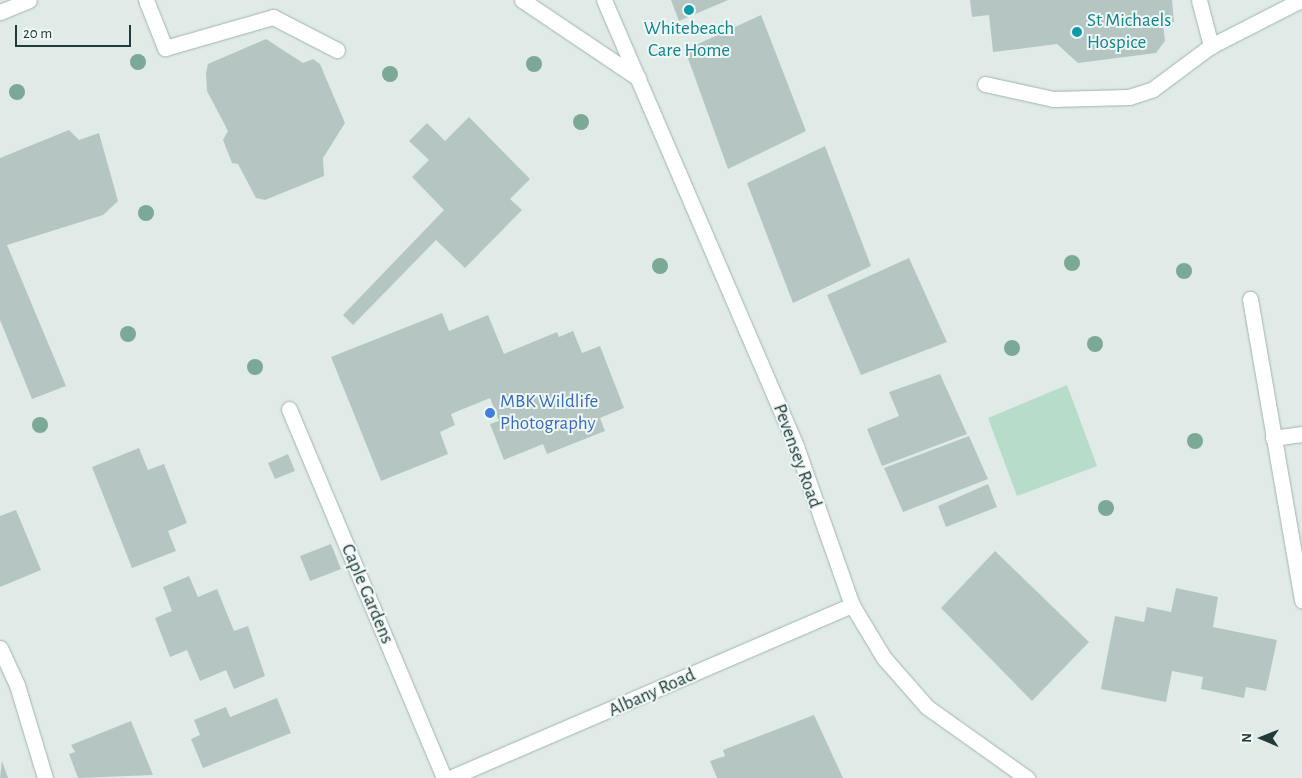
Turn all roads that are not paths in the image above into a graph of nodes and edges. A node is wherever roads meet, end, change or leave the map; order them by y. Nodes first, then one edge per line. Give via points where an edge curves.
1 (29, 0) edge
2 (146, 0) edge
3 (522, 0) edge
4 (604, 0) edge
5 (1199, 0) edge
6 (1302, 0) edge
7 (0, 12) edge
8 (1211, 46) junction
9 (338, 50) dead end
10 (638, 78) junction
11 (985, 84) dead end
12 (1250, 299) dead end
13 (289, 409) dead end
14 (1302, 434) edge
15 (1273, 438) junction
16 (1302, 601) edge
17 (852, 605) junction
18 (0, 648) edge
19 (45, 778) edge
20 (444, 778) edge
21 (450, 778) edge
22 (1028, 778) edge

1 - 7 street
2 - 9 street via 165,48 273,17
3 - 10 street
4 - 10 street, Pevensey Road
5 - 8 street
6 - 8 street
8 - 11 street via 1153,88 1129,98 1053,99
10 - 17 street, Pevensey Road via 796,446
12 - 15 street
13 - 20 street, Caple Gardens
14 - 15 street
15 - 16 street
17 - 21 street, Albany Road
17 - 22 street, Pevensey Road via 884,658 927,707
18 - 19 street via 17,684

